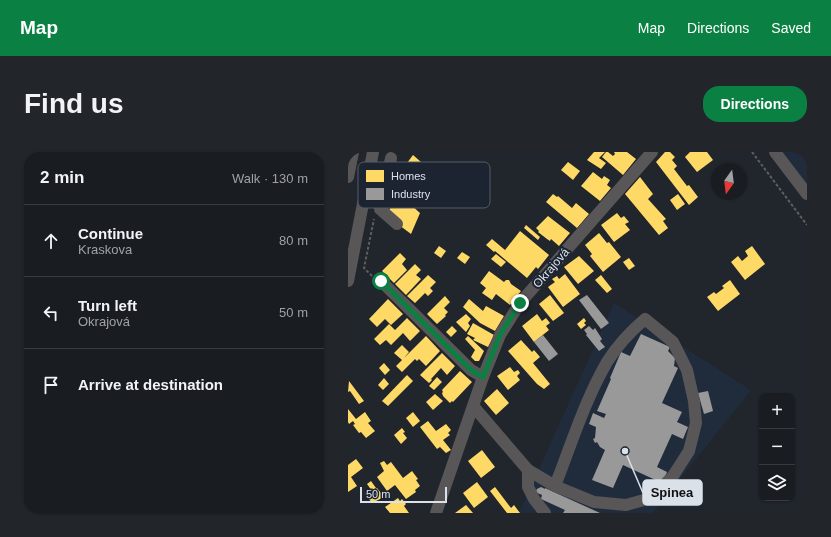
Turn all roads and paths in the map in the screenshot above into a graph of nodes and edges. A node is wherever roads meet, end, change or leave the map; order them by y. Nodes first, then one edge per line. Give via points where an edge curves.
1 (353, 152) edge
2 (373, 152) edge
3 (652, 152) edge
4 (752, 152) edge
5 (775, 152) edge
6 (371, 162) edge
7 (348, 177) edge
8 (807, 194) edge
9 (361, 208) edge
10 (380, 208) edge
11 (397, 224) dead end
12 (807, 225) edge
13 (348, 281) edge
14 (381, 281) dead end
15 (483, 377) junction
16 (474, 407) junction
17 (528, 470) junction
18 (555, 486) junction
19 (436, 513) edge
20 (545, 513) edge

1 - 7 street
2 - 6 street
3 - 15 street, Okrajová via 520,303 500,335
4 - 12 path
5 - 8 street
9 - 13 street
10 - 11 street
14 - 15 street via 471,370
15 - 16 street, Okrajová
16 - 17 street
16 - 19 street, Okrajová
17 - 18 street
17 - 20 street via 528,487
18 - 18 street via 594,502 632,504 652,498 673,476 689,451 696,423 687,370 673,342 645,318 629,333 608,361 592,390

